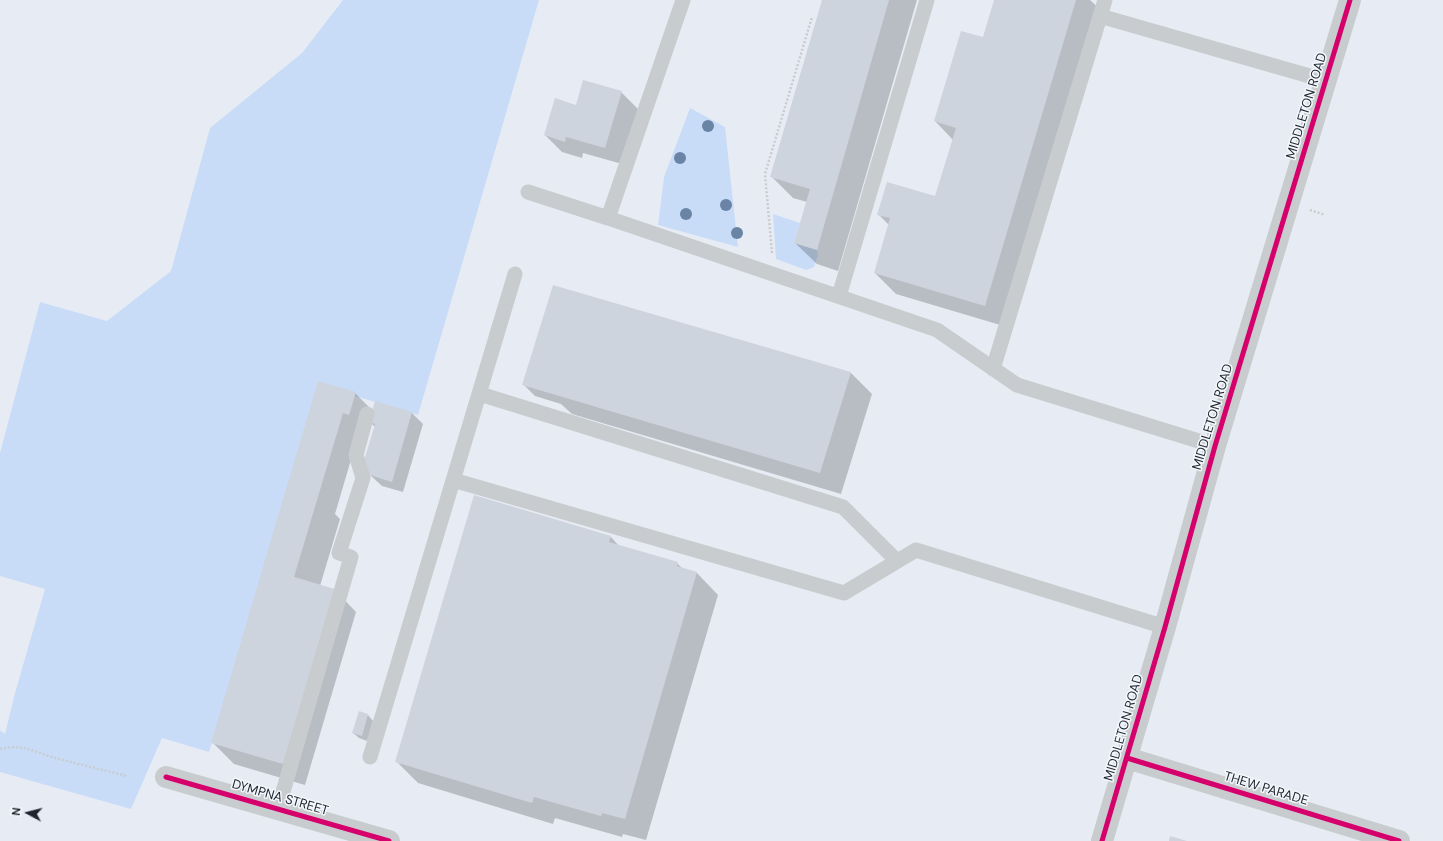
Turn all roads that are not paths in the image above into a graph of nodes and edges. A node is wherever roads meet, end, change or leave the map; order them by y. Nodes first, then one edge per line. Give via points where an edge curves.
1 (683, 0) edge
2 (927, 0) edge
3 (1105, 0) edge
4 (1350, 0) edge
5 (1100, 16) junction
6 (1327, 81) junction
7 (528, 192) dead end
8 (608, 218) junction
9 (515, 274) dead end
10 (839, 296) junction
11 (993, 369) junction
12 (480, 394) junction
13 (367, 414) dead end
14 (1215, 446) junction
15 (453, 480) junction
16 (898, 561) junction
17 (1165, 627) junction
18 (370, 757) dead end
19 (1127, 758) junction
20 (166, 777) dead end
21 (278, 809) junction
22 (389, 841) edge
23 (1102, 841) edge
24 (1399, 841) edge

1 - 8 lane
2 - 10 lane
3 - 5 lane
4 - 6 street, MIDDLETON ROAD
5 - 6 lane
5 - 11 lane
6 - 14 street, MIDDLETON ROAD
7 - 8 lane
8 - 10 lane
9 - 12 lane
10 - 11 lane via 937,330
11 - 14 lane via 1017,385
12 - 15 lane
12 - 16 lane via 843,507
13 - 21 lane via 356,455 363,478 339,553 351,557
14 - 17 street, MIDDLETON ROAD
15 - 16 lane via 844,593
15 - 18 lane
16 - 17 lane via 916,550
17 - 19 street, MIDDLETON ROAD
19 - 23 street, MIDDLETON ROAD
19 - 24 street, THEW PARADE
20 - 21 street, DYMPNA STREET
21 - 22 street, DYMPNA STREET

